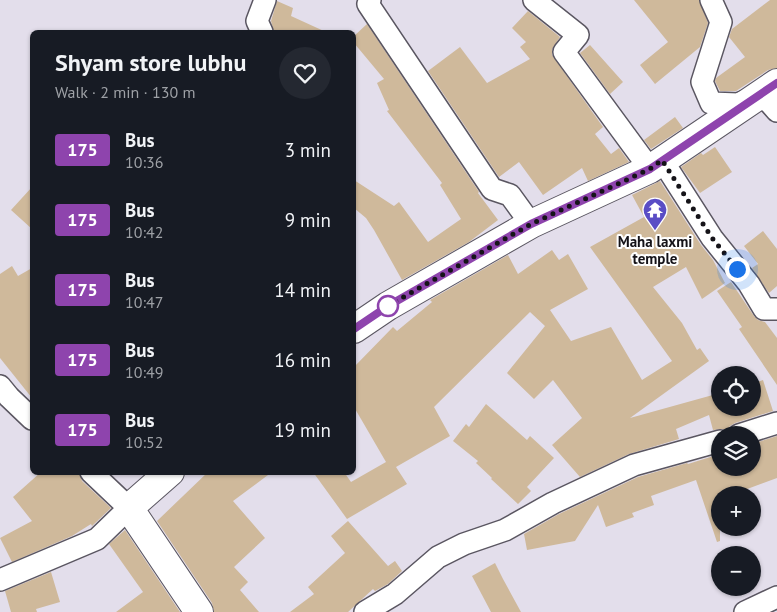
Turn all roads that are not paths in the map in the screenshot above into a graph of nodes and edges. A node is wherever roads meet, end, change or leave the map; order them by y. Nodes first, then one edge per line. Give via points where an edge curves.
1 (265, 0) edge
2 (370, 0) edge
3 (534, 0) edge
4 (711, 0) edge
5 (261, 30) edge
6 (772, 96) edge
7 (656, 164) junction
8 (531, 224) junction
9 (777, 309) edge
10 (356, 328) edge
11 (0, 386) edge
12 (30, 417) edge
13 (777, 423) edge
14 (761, 428) edge
15 (711, 444) edge
16 (94, 475) edge
17 (167, 475) edge
18 (130, 508) junction
19 (0, 580) edge
20 (777, 597) edge
21 (199, 612) edge
22 (364, 612) edge
23 (745, 612) edge

1 - 5 street via 257,21
2 - 8 street via 368,4 492,189 510,195
3 - 7 street via 578,35 564,52
4 - 6 street via 721,22 702,82 711,103 738,104
6 - 7 main road
7 - 8 main road
7 - 9 street via 749,284 764,309
8 - 10 main road
11 - 12 street
13 - 14 street
15 - 22 street via 634,465 552,503 505,530 464,544 438,557 395,594
16 - 18 street
17 - 18 main road
18 - 19 street via 97,538
18 - 21 main road
20 - 23 street

